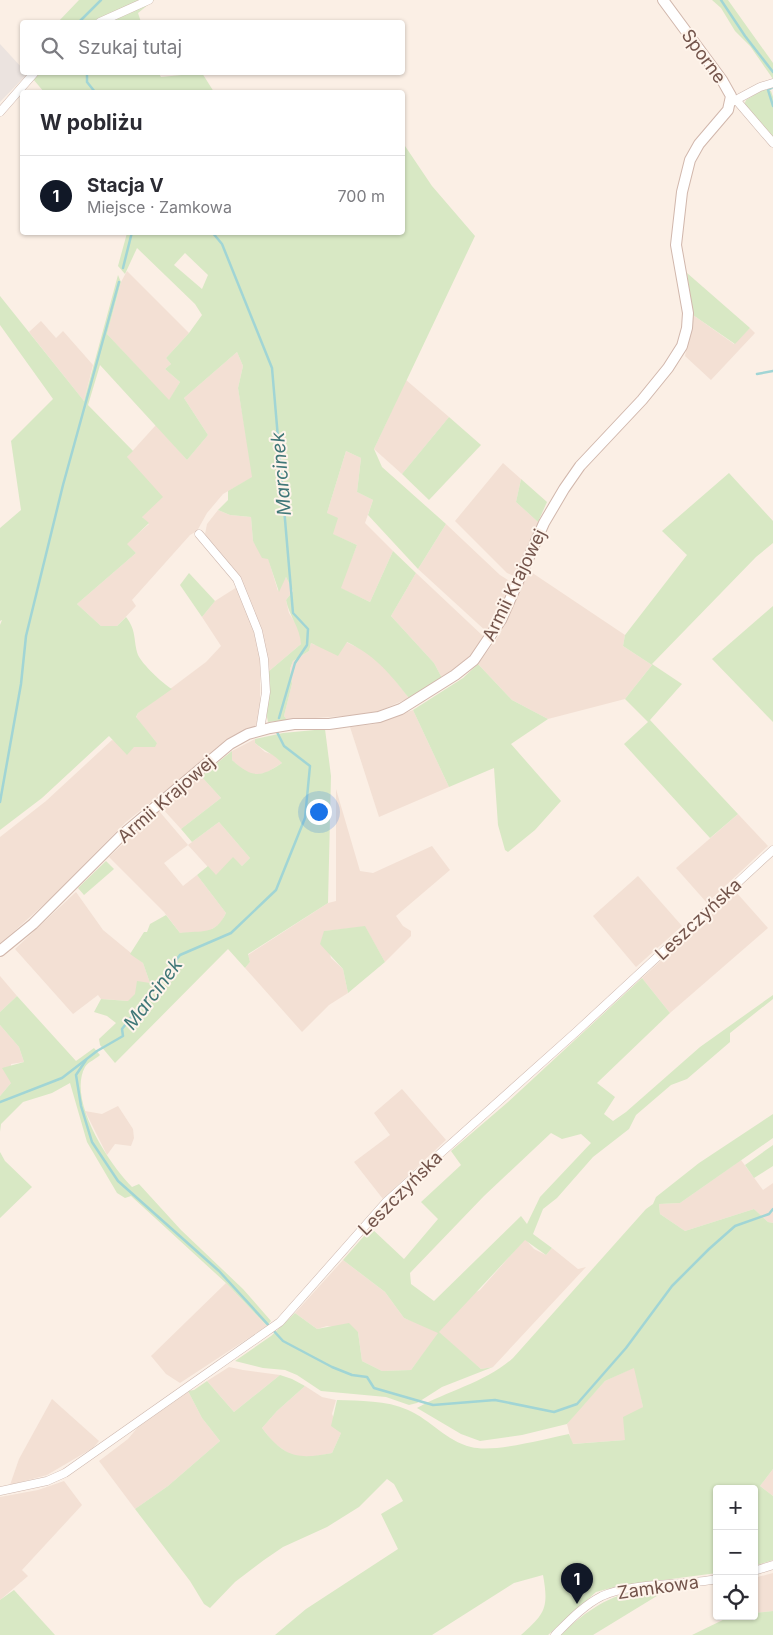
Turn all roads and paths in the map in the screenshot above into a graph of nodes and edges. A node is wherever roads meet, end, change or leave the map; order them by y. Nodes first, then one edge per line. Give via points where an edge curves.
1 (149, 0) edge
2 (663, 0) edge
3 (104, 20) edge
4 (33, 75) edge
5 (773, 83) edge
6 (734, 102) junction
7 (0, 112) edge
8 (773, 143) edge
9 (682, 192) joint
10 (200, 534) dead end
11 (260, 730) junction
12 (773, 850) edge
13 (0, 951) edge
14 (0, 1491) edge
15 (773, 1565) edge
16 (758, 1570) edge
17 (713, 1579) edge
18 (555, 1635) edge

1 - 3 street
2 - 6 street, Sporne via 722,80
4 - 7 street
5 - 6 street
6 - 8 street
6 - 9 street, Sporne via 699,144 690,160
9 - 11 street, Armii Krajowej via 676,245 688,313 682,346 642,400 580,466 564,489 544,522 501,620 474,660 456,675 400,709 362,720 294,724
10 - 11 street via 237,579 258,631 266,692
11 - 13 street, Armii Krajowej via 222,750 155,806 34,924
12 - 14 street, Leszczyńska via 387,1201 276,1325 65,1473
15 - 16 street
17 - 18 street, Zamkowa via 603,1595

